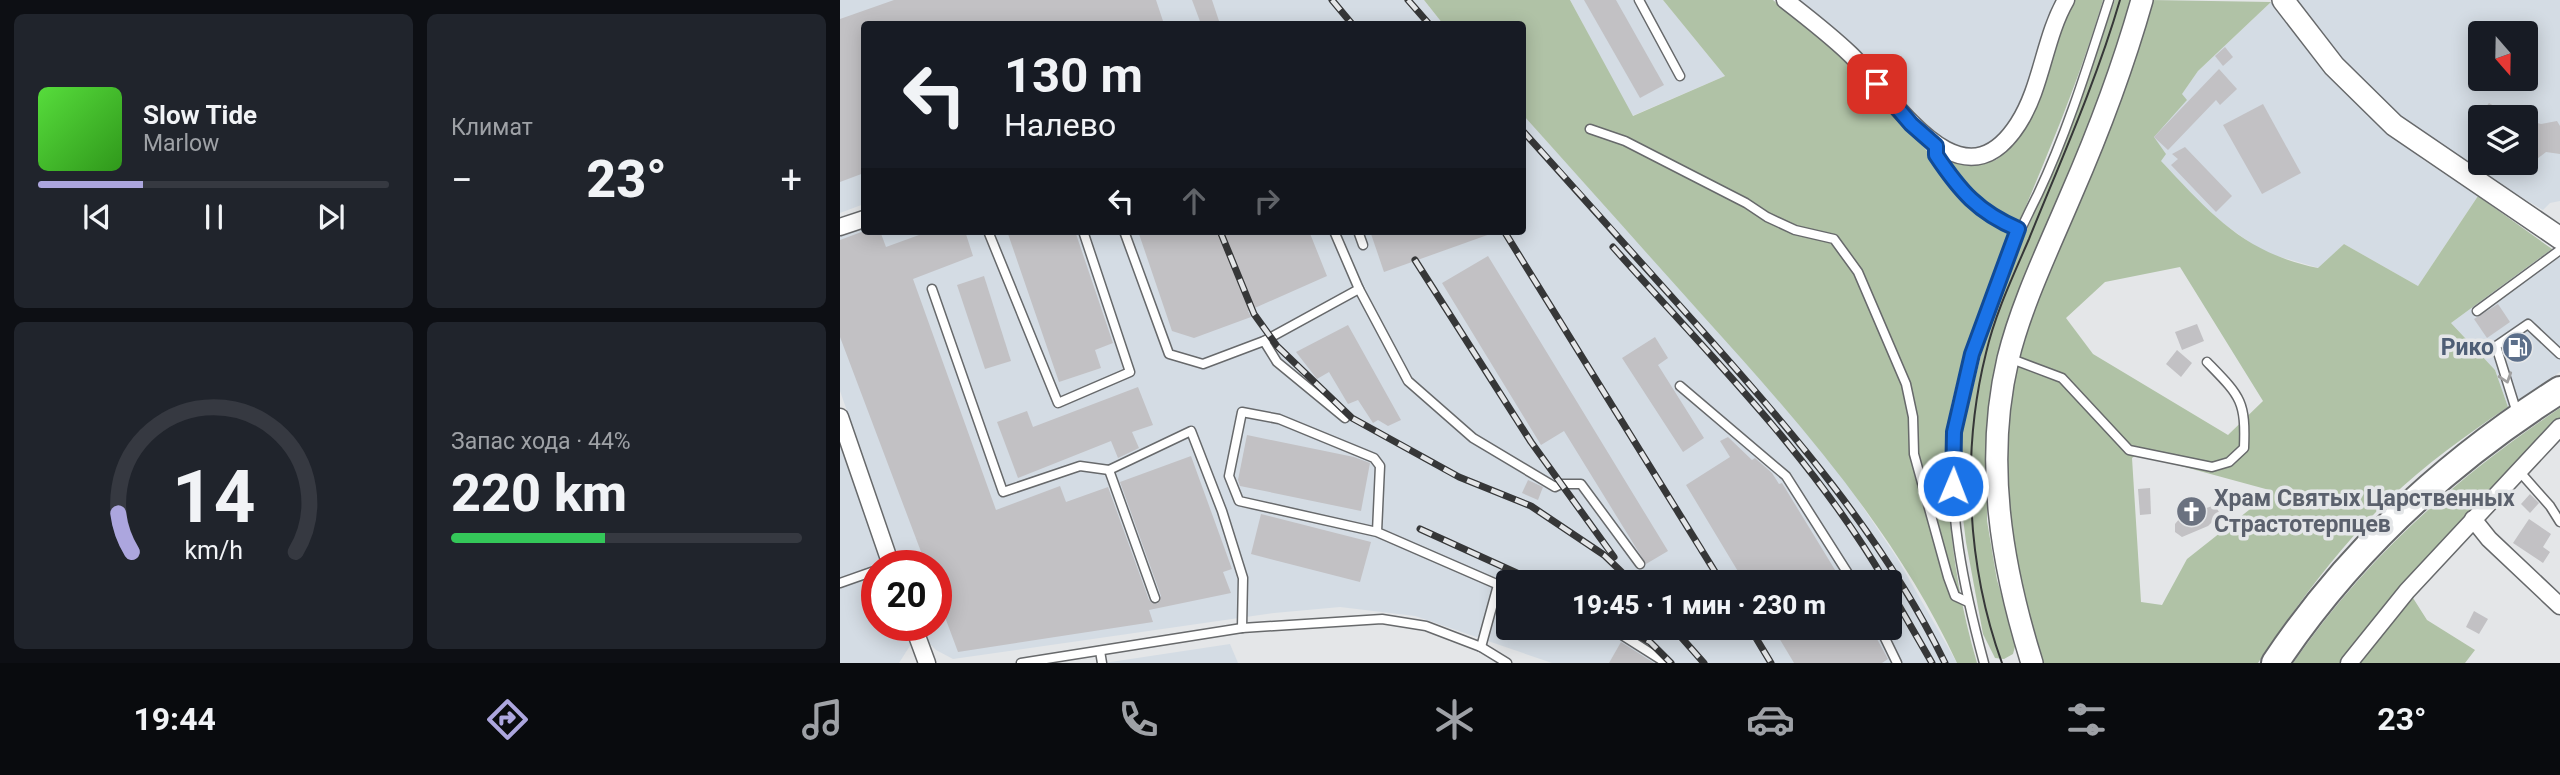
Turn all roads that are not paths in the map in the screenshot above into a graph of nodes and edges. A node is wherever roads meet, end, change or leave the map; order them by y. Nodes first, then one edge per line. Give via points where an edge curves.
1 (1639, 0) edge
2 (1785, 0) edge
3 (2066, 0) edge
4 (2109, 0) edge
5 (2142, 0) edge
6 (2283, 0) edge
7 (1680, 76) dead end
8 (1590, 129) dead end
9 (1936, 146) junction
10 (861, 220) edge
11 (840, 227) edge
12 (2018, 229) junction
13 (990, 235) edge
14 (1084, 235) edge
15 (1125, 235) edge
16 (1336, 235) edge
17 (1359, 235) edge
18 (2560, 237) edge
19 (1363, 245) dead end
20 (2560, 250) edge
21 (932, 289) dead end
22 (1359, 289) junction
23 (2477, 311) dead end
24 (1264, 341) junction
25 (2560, 354) edge
26 (2008, 357) junction
27 (2207, 362) dead end
28 (1680, 386) dead end
29 (2560, 390) edge
30 (840, 417) edge
31 (2519, 417) junction
32 (1345, 418) dead end
33 (2560, 427) edge
34 (1109, 470) junction
35 (2518, 471) junction
36 (2473, 519) junction
37 (2560, 522) edge
38 (1377, 532) junction
39 (886, 550) edge
40 (1640, 564) dead end
41 (1846, 570) edge
42 (861, 576) edge
43 (840, 583) edge
44 (1496, 584) edge
45 (1496, 592) edge
46 (1154, 598) dead end
47 (1968, 602) junction
48 (2560, 606) edge
49 (1242, 628) junction
50 (1630, 640) edge
51 (1886, 640) edge
52 (919, 641) edge
53 (1481, 647) junction
54 (1100, 651) junction
55 (1663, 661) dead end
56 (2027, 662) edge
57 (927, 663) edge
58 (1021, 663) edge
59 (1102, 663) edge
60 (1507, 663) edge
61 (1897, 663) edge
62 (1984, 663) edge
63 (2275, 663) edge
64 (2350, 663) edge

1 - 7 lane
2 - 9 street via 1850,54
3 - 9 street via 2030,102 2003,143 1992,153 1976,157
4 - 12 lane via 2038,193
5 - 26 street via 2096,138
6 - 18 street via 2334,66 2394,125
8 - 47 lane via 1625,141 1795,230 1834,239 1858,272 1906,384 1914,454 1948,578 1955,596
9 - 12 lane via 1936,155 1975,205
10 - 11 street
12 - 47 lane via 1972,354 1954,432 1953,486
13 - 14 lane via 1058,403 1130,372
15 - 24 lane via 1169,355 1203,364
16 - 22 lane
17 - 19 lane
20 - 23 lane
21 - 34 lane via 1003,492 1080,466
22 - 24 lane
22 - 40 lane via 1408,381 1473,438 1555,487 1581,484
24 - 32 lane via 1277,362
25 -> 31 lane via 2528,324 2496,346
26 - 27 lane via 2062,378 2129,450 2212,467 2229,463 2244,448 2245,420 2239,395
26 - 56 street via 1996,452 2000,533
28 - 41 lane via 1786,476
29 - 31 main road
30 - 39 street
31 - 63 main road via 2402,511 2342,577
33 - 35 street
34 - 46 lane
34 - 49 lane via 1191,432 1243,578
35 - 36 street
35 - 37 lane
36 - 48 street
36 - 64 street
38 - 38 lane via 1239,501 1229,476 1242,412 1279,419 1374,458 1380,466
38 - 44 lane
42 - 43 lane
45 - 53 lane
47 - 62 lane
49 - 53 lane via 1382,619 1426,626
49 - 54 lane
50 - 55 lane
51 - 61 lane
52 - 57 street
53 - 60 lane
54 - 58 lane
54 - 59 lane

